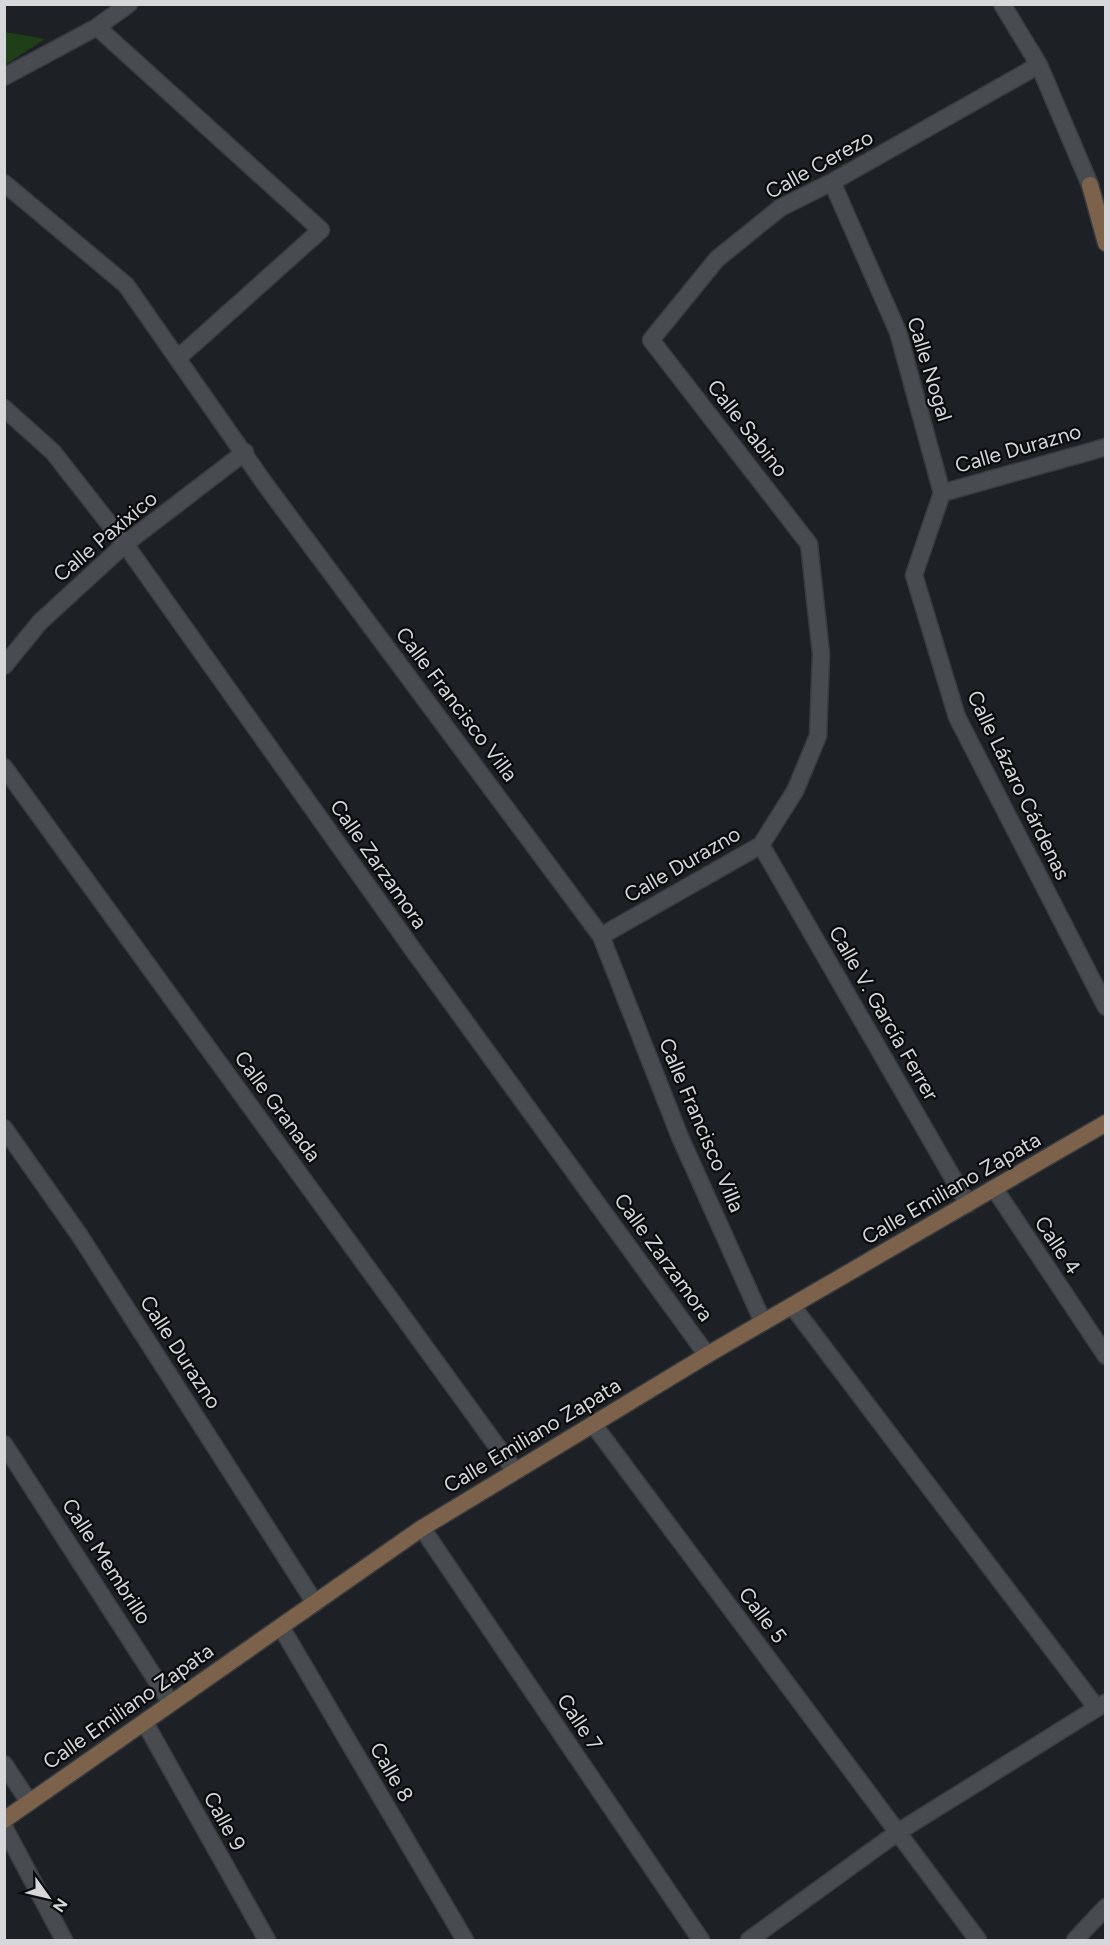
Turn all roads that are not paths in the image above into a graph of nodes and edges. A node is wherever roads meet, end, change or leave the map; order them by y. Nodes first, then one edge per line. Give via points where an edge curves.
1 (129, 4) edge
2 (1002, 4) edge
3 (97, 27) junction
4 (1039, 65) junction
5 (4, 77) edge
6 (832, 182) junction
7 (4, 183) edge
8 (1090, 185) joint
9 (1106, 243) edge
10 (651, 340) joint
11 (178, 357) junction
12 (4, 408) edge
13 (1106, 447) edge
14 (245, 452) junction
15 (942, 493) junction
16 (125, 543) junction
17 (809, 544) joint
18 (6, 662) edge
19 (4, 767) edge
20 (761, 845) junction
21 (601, 936) junction
22 (1106, 1007) edge
23 (1106, 1123) edge
24 (4, 1128) edge
25 (994, 1188) junction
26 (968, 1204) junction
27 (793, 1307) junction
28 (763, 1322) junction
29 (707, 1355) junction
30 (1106, 1356) edge
31 (593, 1424) junction
32 (4, 1444) edge
33 (515, 1471) junction
34 (422, 1528) junction
35 (315, 1603) junction
36 (281, 1627) junction
37 (171, 1703) junction
38 (1101, 1705) edge
39 (145, 1723) junction
40 (4, 1764) edge
41 (29, 1802) junction
42 (4, 1820) edge
43 (4, 1827) edge
44 (898, 1832) junction
45 (1106, 1907) edge
46 (64, 1941) edge
47 (267, 1941) edge
48 (465, 1941) edge
49 (701, 1941) edge
50 (749, 1941) edge
51 (978, 1941) edge
52 (1076, 1941) edge

1 - 3 street
2 - 4 street
3 - 5 street
3 - 11 street via 321,230
4 - 6 street, Calle Cerezo
4 - 8 street
6 - 10 street, Calle Cerezo via 780,208 717,260
6 - 15 street, Calle Nogal via 898,332
7 - 11 street, Calle Francisco Villa via 126,285
8 - 9 main road
10 - 17 street, Calle Sabino
11 - 14 street, Calle Francisco Villa
12 - 16 street, Calle Zarzamora via 53,452
13 - 15 street, Calle Durazno
14 - 16 street, Calle Paxixico
14 - 21 street, Calle Francisco Villa
15 - 22 street, Calle Lázaro Cárdenas via 914,575 957,717
16 - 18 street, Calle Paxixico via 40,622
16 - 29 street, Calle Zarzamora
17 - 20 street, Calle Durazno via 821,654 818,735 795,790
19 - 33 street, Calle Granada
20 - 21 street, Calle Durazno
20 - 26 street, Calle V. García Ferrer
21 - 28 street, Calle Francisco Villa via 680,1137
23 - 25 main road, Calle Emiliano Zapata
24 - 35 street, Calle Durazno via 80,1236
25 - 26 main road, Calle Emiliano Zapata
25 - 30 street, Calle 4
26 - 27 main road, Calle Emiliano Zapata
27 - 28 main road, Calle Emiliano Zapata
27 - 38 street
28 - 29 main road, Calle Emiliano Zapata
29 - 31 main road, Calle Emiliano Zapata
31 - 33 main road, Calle Emiliano Zapata
31 - 44 street, Calle 5
32 - 37 street, Calle Membrillo
33 - 34 main road, Calle Emiliano Zapata
34 - 35 main road, Calle Emiliano Zapata
34 - 49 street, Calle 7
35 - 36 main road, Calle Emiliano Zapata
36 - 37 main road, Calle Emiliano Zapata
36 - 48 street, Calle 8
37 - 39 main road, Calle Emiliano Zapata
38 - 44 street
39 - 41 main road, Calle Emiliano Zapata
39 - 47 street, Calle 9
40 - 41 street
41 - 42 main road, Calle Emiliano Zapata
43 - 46 street
44 - 50 street
44 - 51 street, Calle 5
45 - 52 street

